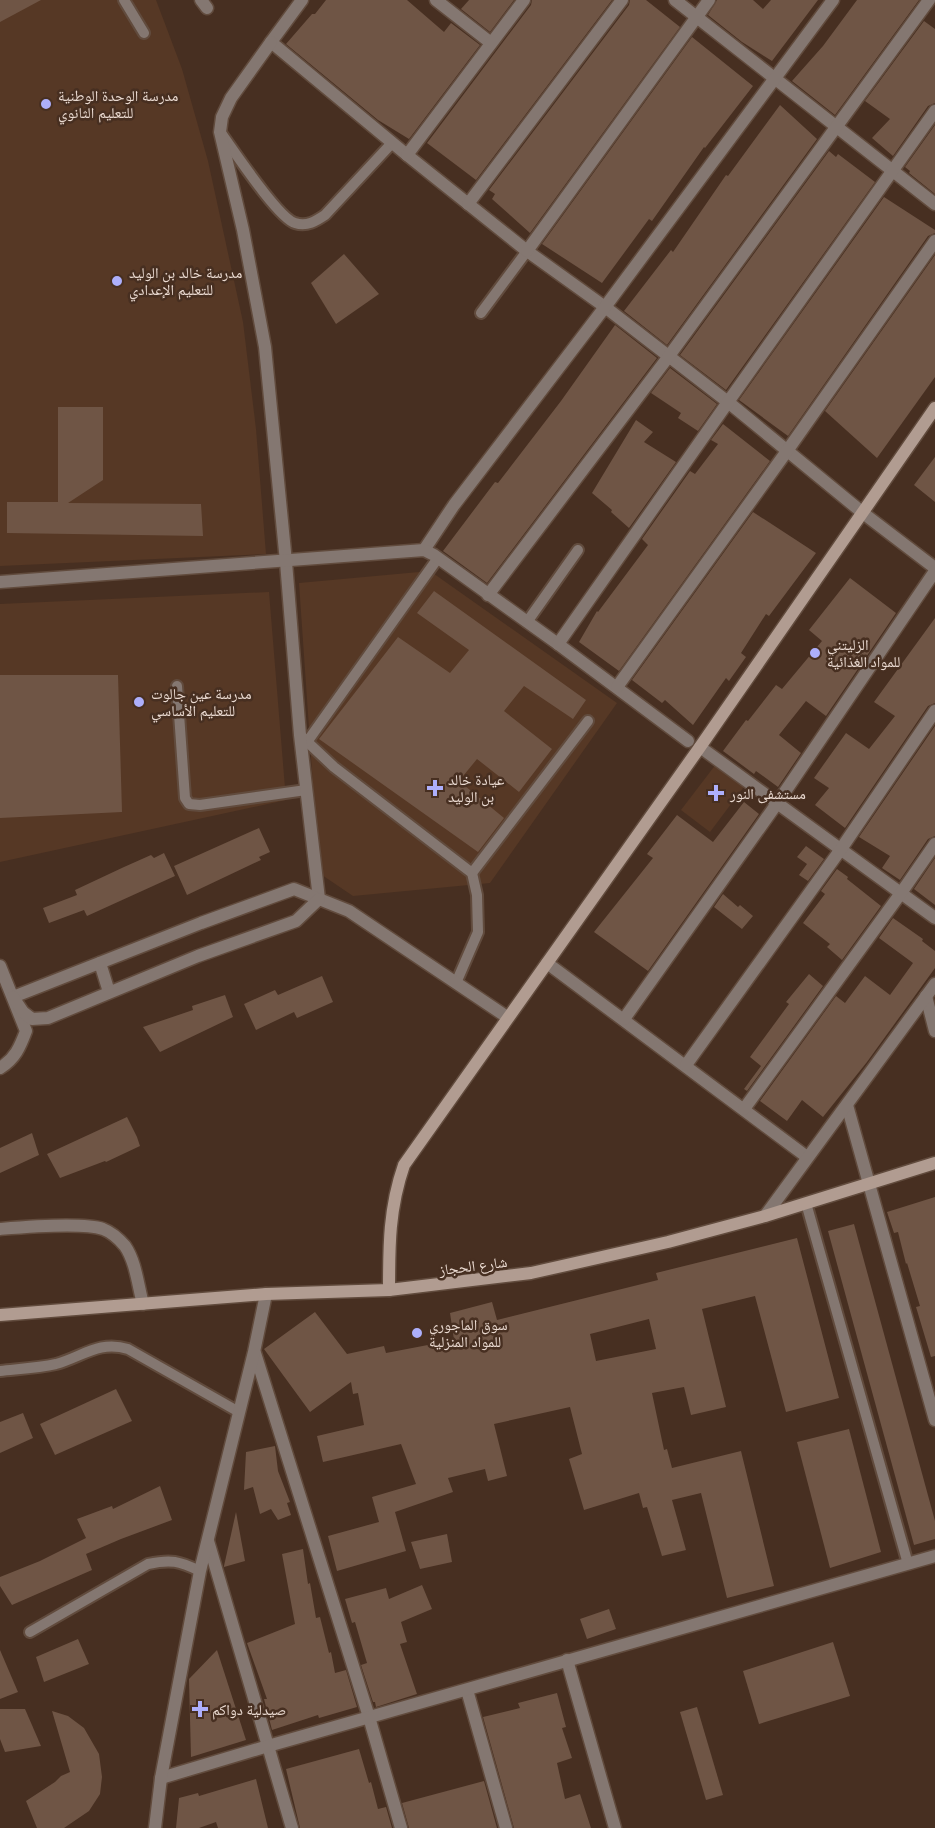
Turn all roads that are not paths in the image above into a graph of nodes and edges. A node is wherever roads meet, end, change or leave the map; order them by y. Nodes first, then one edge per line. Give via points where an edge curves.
1 (124, 0) edge
2 (302, 0) edge
3 (524, 0) edge
4 (622, 0) edge
5 (675, 0) edge
6 (709, 0) edge
7 (833, 0) edge
8 (929, 0) edge
9 (440, 1) edge
10 (696, 18) junction
11 (144, 33) dead end
12 (271, 42) junction
13 (491, 43) junction
14 (776, 79) junction
15 (935, 111) edge
16 (836, 128) junction
17 (220, 132) junction
18 (392, 143) junction
19 (407, 155) junction
20 (893, 170) junction
21 (468, 204) junction
22 (935, 204) edge
23 (935, 241) edge
24 (527, 250) junction
25 (605, 307) junction
26 (481, 313) dead end
27 (669, 357) junction
28 (728, 402) junction
29 (935, 408) edge
30 (788, 451) junction
31 (863, 513) junction
32 (423, 550) junction
33 (578, 550) dead end
34 (438, 558) junction
35 (286, 562) junction
36 (935, 570) edge
37 (0, 582) edge
38 (488, 595) junction
39 (527, 622) junction
40 (558, 644) junction
41 (177, 686) dead end
42 (617, 687) junction
43 (935, 711) edge
44 (588, 721) dead end
45 (304, 739) junction
46 (694, 744) junction
47 (306, 790) junction
48 (778, 802) junction
49 (935, 844) edge
50 (841, 849) junction
51 (472, 873) junction
52 (902, 893) junction
53 (318, 899) junction
54 (935, 918) edge
55 (100, 963) junction
56 (547, 963) junction
57 (0, 966) edge
58 (456, 983) junction
59 (935, 984) edge
60 (109, 992) junction
61 (926, 996) junction
62 (13, 997) junction
63 (507, 1017) junction
64 (624, 1019) junction
65 (935, 1029) edge
66 (686, 1065) junction
67 (0, 1068) edge
68 (847, 1105) junction
69 (744, 1109) junction
70 (807, 1157) junction
71 (935, 1163) edge
72 (869, 1183) junction
73 (806, 1203) junction
74 (765, 1216) junction
75 (0, 1228) edge
76 (389, 1290) junction
77 (266, 1294) junction
78 (143, 1304) junction
79 (0, 1315) edge
80 (255, 1352) junction
81 (0, 1371) edge
82 (239, 1412) junction
83 (935, 1420) edge
84 (208, 1539) junction
85 (935, 1557) edge
86 (908, 1564) junction
87 (200, 1571) junction
88 (30, 1632) dead end
89 (567, 1660) junction
90 (467, 1690) junction
91 (369, 1717) junction
92 (268, 1746) junction
93 (161, 1779) junction
94 (155, 1828) edge
95 (292, 1828) edge
96 (401, 1828) edge
97 (506, 1828) edge
98 (615, 1828) edge

1 - 11 lane
2 - 12 street
3 - 13 street
4 - 21 street
5 - 10 street
6 - 10 street
7 - 14 street
8 - 16 street
9 - 13 street
10 - 14 street
10 - 24 street
12 - 17 street via 231,98
12 - 18 street
13 - 19 street
14 - 16 street
14 - 25 street
15 - 20 street
16 - 20 street
16 - 27 street
17 - 18 lane via 278,211 294,223 306,225 325,214
17 - 35 street via 265,347
18 - 19 street
19 - 21 street
20 - 22 street
20 - 28 street
21 - 24 street
23 - 30 street
24 - 25 street
24 - 26 lane
25 - 27 street
25 - 32 street
27 - 28 street
27 - 38 street
28 - 30 street
28 - 40 street
29 - 31 street
30 - 31 street
30 - 42 street
31 - 36 street
31 - 46 street
32 - 34 street
32 - 35 street
33 - 39 lane
34 - 38 street
34 - 45 lane
35 - 37 street
35 - 45 street
36 - 48 street
38 - 39 street
39 - 40 street
40 - 42 street
41 - 47 lane via 185,798 189,804
42 - 46 street
43 - 50 street
44 - 51 lane
45 - 47 street
45 - 51 lane via 334,767
46 - 48 street
46 - 56 street
47 - 53 street
48 - 50 street
48 - 64 street
49 - 52 street
50 - 52 street
50 - 66 street
51 - 58 lane via 478,932
52 - 54 street
52 - 69 street
53 - 55 street via 294,889
53 - 58 street via 349,910
53 - 60 street via 296,921
55 - 60 street
55 - 62 street
56 - 63 street
56 - 64 street
57 - 62 street
58 - 63 street
59 - 61 street
60 - 62 street via 38,1020 23,1012
61 - 65 street
61 - 68 street
62 - 67 street via 26,1031 19,1050
63 - 76 street via 404,1165 391,1213
64 - 66 street
66 - 69 street
68 - 70 street
68 - 72 street
69 - 70 street
70 - 74 street
71 - 72 street, شارع الحجاز
72 - 73 street, شارع الحجاز
72 - 83 street
73 - 74 street, شارع الحجاز
73 - 86 lane
74 - 76 street, شارع الحجاز via 531,1273
75 - 78 street via 102,1229 126,1247
76 - 77 street, شارع الحجاز
77 - 78 street, شارع الحجاز
77 - 80 street
78 - 79 street, شارع الحجاز
80 - 82 street
80 - 91 street
81 - 82 lane via 57,1364 86,1351 120,1347
82 - 84 street
84 - 87 street
84 - 92 street
85 - 86 street
86 - 89 street
87 - 88 lane via 182,1562 148,1564
87 - 93 street
89 - 90 street
89 - 98 street
90 - 91 street
90 - 97 street
91 - 92 street
91 - 96 street
92 - 93 street
92 - 95 street
93 - 94 street

